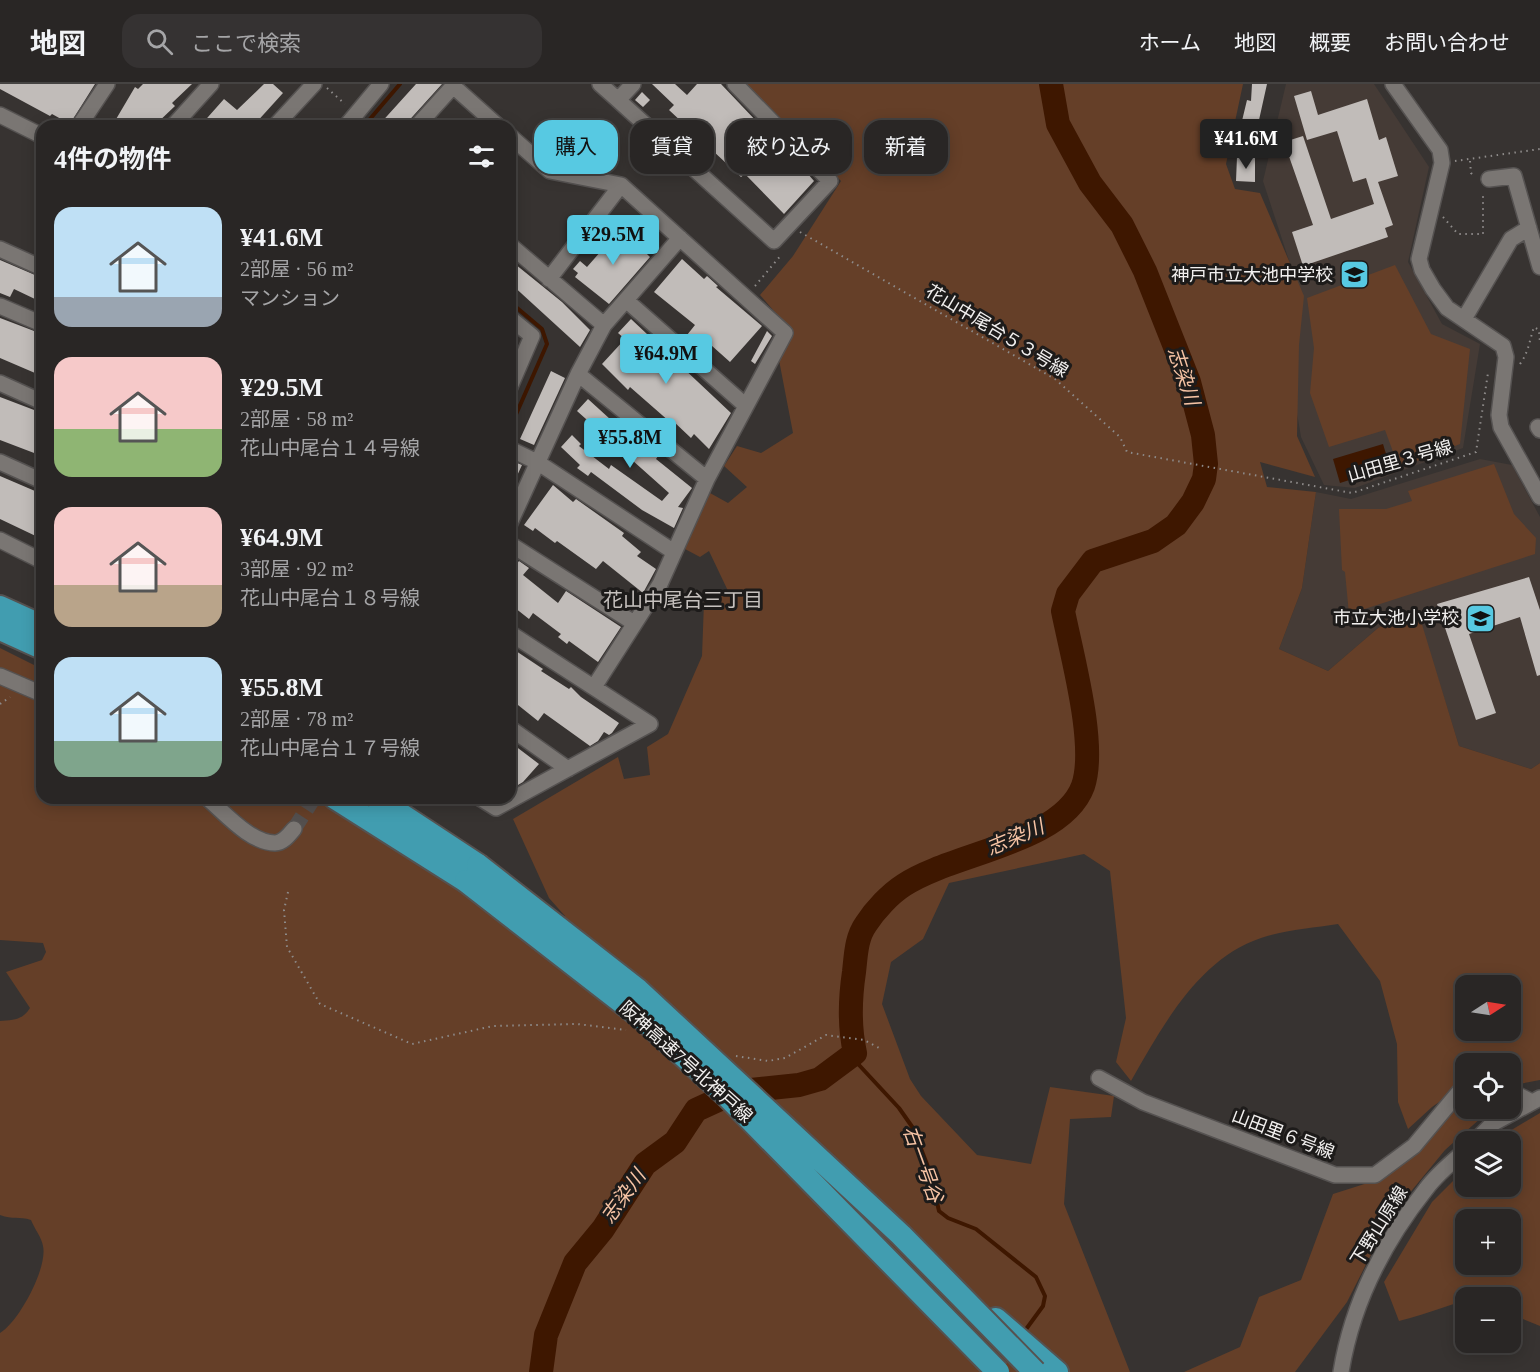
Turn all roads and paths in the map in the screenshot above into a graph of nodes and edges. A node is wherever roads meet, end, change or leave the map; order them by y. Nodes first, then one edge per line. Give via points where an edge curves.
1 (107, 84) edge
2 (211, 84) edge
3 (314, 84) edge
4 (323, 84) edge
5 (381, 84) edge
6 (600, 84) edge
7 (633, 84) edge
8 (735, 84) edge
9 (1394, 84) edge
10 (454, 85) edge
11 (618, 100) junction
12 (0, 115) edge
13 (83, 120) edge
14 (178, 120) edge
15 (281, 120) edge
16 (351, 120) edge
17 (422, 120) edge
18 (492, 120) edge
19 (36, 133) edge
20 (516, 141) edge
21 (1540, 149) edge
22 (1470, 159) junction
23 (1460, 160) dead end
24 (1471, 173) dead end
25 (1486, 182) joint
26 (621, 185) junction
27 (1450, 224) dead end
28 (795, 228) junction
29 (1529, 228) junction
30 (680, 238) junction
31 (793, 240) dead end
32 (786, 248) dead end
33 (0, 249) edge
34 (516, 250) edge
35 (36, 265) edge
36 (1540, 267) edge
37 (549, 279) junction
38 (745, 298) junction
39 (627, 301) junction
40 (0, 306) edge
41 (1464, 319) junction
42 (36, 321) edge
43 (516, 323) edge
44 (604, 325) junction
45 (1540, 343) edge
46 (1519, 366) dead end
47 (516, 369) edge
48 (1488, 372) dead end
49 (578, 374) junction
50 (0, 383) edge
51 (36, 399) edge
52 (746, 406) junction
53 (516, 452) edge
54 (0, 462) edge
55 (537, 462) junction
56 (36, 478) edge
57 (706, 479) junction
58 (1322, 488) joint
59 (1540, 497) edge
60 (516, 509) edge
61 (0, 540) edge
62 (516, 548) edge
63 (674, 552) junction
64 (36, 558) edge
65 (0, 607) edge
66 (36, 623) edge
67 (634, 623) junction
68 (0, 629) edge
69 (516, 637) edge
70 (36, 645) edge
71 (0, 676) edge
72 (594, 687) junction
73 (36, 691) edge
74 (516, 732) edge
75 (568, 769) junction
76 (516, 797) edge
77 (214, 804) edge
78 (346, 804) edge
79 (384, 804) edge
80 (490, 804) edge
81 (503, 804) edge
82 (294, 829) tunnel mouth
83 (472, 873) junction
84 (288, 892) dead end
85 (635, 1031) dead end
86 (881, 1049) dead end
87 (736, 1056) dead end
88 (1099, 1078) dead end
89 (1521, 1095) edge
90 (1455, 1097) edge
91 (1536, 1100) edge
92 (1485, 1131) edge
93 (1455, 1160) edge
94 (957, 1295) junction
95 (949, 1321) junction
96 (983, 1372) edge
97 (998, 1372) edge
98 (1035, 1372) edge
99 (1057, 1372) edge
100 (1341, 1372) edge

1 - 13 street
2 - 14 street
3 - 15 street
4 - 16 path
5 - 16 street
6 - 11 street
7 - 11 street
8 - 28 street via 831,181
9 - 41 street via 1440,150 1442,163 1419,259 1447,308
10 - 17 street
10 - 18 street
11 - 28 street via 774,241
12 - 19 street
20 - 26 street via 550,171
21 - 22 path
22 - 23 path
22 - 24 path
25 - 27 path via 1483,234 1458,234
25 - 29 street via 1514,176
26 - 30 street
26 - 37 street
28 - 31 path
28 - 58 path, 花山中尾台５３号線 via 1055,379 1120,437 1127,452
29 - 36 street
29 - 41 street via 1511,239
30 - 38 street
30 - 39 street
32 - 38 path
33 - 35 street
34 - 37 street
37 - 44 street
38 - 52 street via 785,333
39 - 44 street
39 - 52 street
40 - 42 street
41 - 59 street via 1503,346 1506,357 1501,427
43 - 47 street via 532,336
44 - 49 street
45 - 46 path via 1539,330 1534,327 1531,349
48 - 58 path, 山田里３号線 via 1476,452 1352,493
49 - 55 street
49 - 57 street
50 - 51 street
52 - 57 street
53 - 55 street
54 - 56 street
55 - 60 street
55 - 63 street
57 - 63 street
61 - 64 street
62 - 67 street
63 - 67 street via 660,584
65 - 66 highway
67 - 72 street
68 - 70 highway
69 - 72 street
71 - 73 street
72 - 75 street via 650,724
74 - 75 street
75 - 76 street
77 - 82 street via 267,842 285,840
78 - 83 highway, 阪神高速7号北神戸線
79 - 83 highway, 阪神高速7号北神戸線
80 - 81 street via 496,808
83 - 94 highway, 阪神高速7号北神戸線, bridge via 638,990 901,1235
83 - 95 highway, 阪神高速7号北神戸線, bridge via 651,1026 735,1104
84 - 85 path via 284,910 287,947 320,1004 412,1044 493,1026 577,1024
86 - 87 path via 864,1040 826,1035 785,1058 768,1061
88 - 90 street, 山田里６号線 via 1143,1102 1335,1175 1375,1174 1414,1146
89 - 91 street
91 - 92 street
93 - 100 street, 下野山原線 via 1426,1188 1375,1264 1347,1337
94 - 98 highway, 阪神高速7号北神戸線, bridge
94 - 99 highway, bridge via 983,1308
95 - 96 highway, bridge
95 - 97 highway, 阪神高速7号北神戸線, bridge

